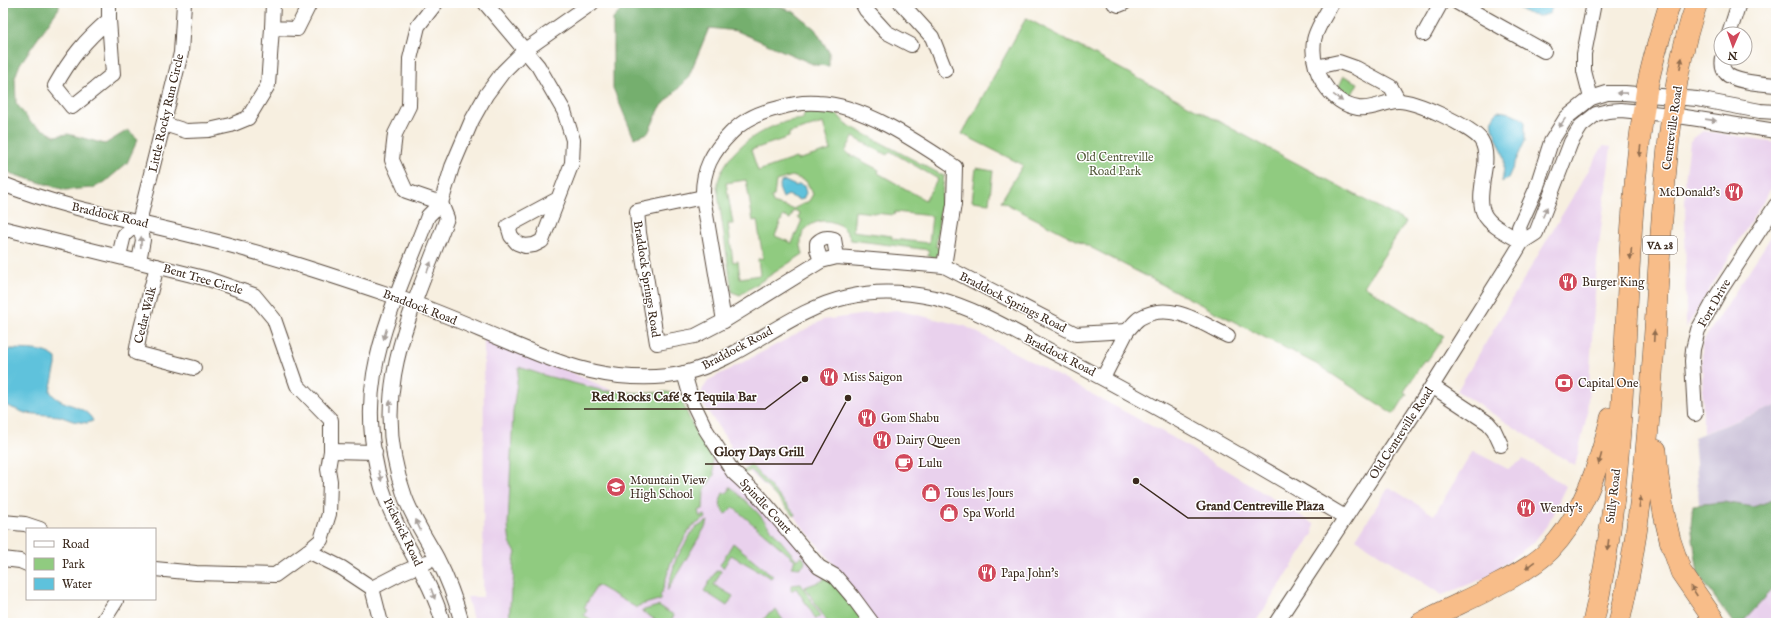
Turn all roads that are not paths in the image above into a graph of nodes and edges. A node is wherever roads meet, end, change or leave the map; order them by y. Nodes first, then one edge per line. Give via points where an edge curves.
1 (109, 3) edge
2 (184, 3) edge
3 (273, 3) edge
4 (310, 3) edge
5 (436, 3) edge
6 (484, 3) edge
7 (592, 3) edge
8 (862, 3) edge
9 (901, 3) edge
10 (1114, 3) edge
11 (1124, 3) edge
12 (1332, 3) edge
13 (1440, 3) edge
14 (1458, 3) edge
15 (1594, 3) edge
16 (1670, 3) edge
17 (1698, 3) edge
18 (1739, 3) edge
19 (1476, 7) edge
20 (109, 20) junction
21 (1732, 26) edge
22 (272, 28) junction
23 (1424, 34) dead end
24 (911, 45) dead end
25 (525, 50) junction
26 (1544, 52) dead end
27 (1724, 66) edge
28 (1316, 67) junction
29 (945, 70) dead end
30 (1776, 85) edge
31 (1591, 98) junction
32 (1398, 100) junction
33 (1645, 103) junction
34 (1674, 106) junction
35 (1776, 112) edge
36 (164, 124) junction
37 (1776, 131) edge
38 (3, 184) edge
39 (702, 197) junction
40 (558, 198) dead end
41 (442, 203) junction
42 (1776, 205) edge
43 (139, 222) junction
44 (3, 232) edge
45 (1522, 242) junction
46 (119, 256) junction
47 (837, 256) junction
48 (139, 261) junction
49 (821, 261) junction
50 (157, 266) junction
51 (944, 266) junction
52 (397, 297) junction
53 (415, 303) junction
54 (724, 321) junction
55 (1127, 331) junction
56 (1228, 336) dead end
57 (1624, 367) junction
58 (194, 368) dead end
59 (684, 373) junction
60 (1652, 375) junction
61 (1103, 378) junction
62 (1432, 386) junction
63 (1695, 414) dead end
64 (1501, 445) dead end
65 (331, 452) junction
66 (375, 452) junction
67 (1345, 517) junction
68 (3, 522) edge
69 (37, 528) edge
70 (308, 550) junction
71 (437, 558) junction
72 (3, 559) edge
73 (26, 564) edge
74 (419, 565) junction
75 (156, 569) edge
76 (372, 588) junction
77 (114, 600) edge
78 (102, 623) edge
79 (381, 623) edge
80 (443, 623) edge
81 (462, 623) edge
82 (872, 623) edge
83 (1276, 623) edge
84 (1421, 623) edge
85 (1593, 623) edge
86 (1619, 623) edge
87 (1716, 623) edge

1 - 20 street
2 - 36 street, Little Rocky Run Circle via 180,53
3 - 22 street
4 - 22 street via 297,29
5 - 41 street via 418,26 410,58 409,106 396,134 392,160 406,190
6 - 25 street
7 - 25 street
8 - 24 street via 886,32
9 - 29 street via 932,37
10 - 11 street
12 - 28 street via 1314,41
13 - 23 street
14 - 19 street
15 - 31 street via 1584,54 1584,71
16 - 33 highway, VA 28 via 1654,57
34 -> 17 highway, Centreville Road / VA 28 via 1688,29
18 - 21 street
19 - 26 street
20 - 20 street via 113,74 72,107 55,86 90,35
22 - 36 street via 268,85 248,118 231,126 209,130 186,131
25 - 40 street via 538,66 564,112 573,140 572,163
25 - 41 street via 503,72 472,120 452,167
27 - 30 street via 1731,77
28 - 32 street via 1339,62 1356,68 1391,87
28 -> 32 street via 1323,83 1334,96 1346,104 1359,108 1375,107
33 -> 31 street, Old Centreville Road via 1612,92
31 -> 45 street, Old Centreville Road via 1566,118 1551,142 1536,189 1519,226
32 - 45 street via 1417,103 1468,129 1481,140 1486,154 1480,204 1485,217 1496,228
33 - 34 street, Old Centreville Road
45 -> 33 street, Old Centreville Road via 1536,232 1571,142 1587,119 1596,114
33 -> 57 highway, VA 28 via 1636,186
34 - 35 street
34 -> 37 street
60 -> 34 highway, Centreville Road / VA 28 via 1663,206
36 - 43 street, Little Rocky Run Circle
38 - 43 street, Braddock Road via 56,203
39 - 51 street via 706,168 720,144 737,127 760,112 818,102 850,109 925,147 955,167 954,204
39 - 54 street
39 - 54 street, Braddock Springs Road via 637,211 638,233 657,343 695,336
41 - 52 street via 428,216
53 -> 41 street via 447,218
42 - 63 street, Fort Drive via 1718,294 1698,330 1692,361
43 - 46 street via 124,235
48 -> 43 street via 143,240
43 - 52 street, Braddock Road via 257,252
44 - 46 street, Bent Tree Circle via 6,229
45 - 62 street, Old Centreville Road
46 - 48 street, Bent Tree Circle
47 - 49 street, Braddock Springs Road
47 - 49 street via 834,239 821,239 817,243
47 - 51 street, Braddock Springs Road
48 - 50 street, Bent Tree Circle
49 - 54 street, Braddock Springs Road
50 - 58 street, Cedar Walk via 136,353
50 - 65 street, Bent Tree Circle via 208,279 254,295 274,319 297,385 331,420
51 - 55 street, Braddock Springs Road via 1076,334
52 - 53 street, Braddock Road
52 -> 66 street, Pickwick Road via 374,373 372,437
53 - 59 street, Braddock Road via 545,357 584,370 640,377
71 -> 53 street, Pickwick Road via 405,498 395,467 390,431 393,373 406,324
55 - 56 street via 1140,318 1158,311 1178,312
55 - 61 street
57 -> 84 highway via 1595,476 1563,534 1549,551 1525,568 1496,586
57 -> 85 highway, Sully Road / VA 28 via 1607,550
59 - 61 street, Braddock Road via 729,355 788,320 820,305 848,296 884,293 934,298 959,305
59 - 82 street, Spindle Court via 692,401 706,430 733,472 758,495 819,567 835,576
86 -> 60 highway, VA 28 via 1638,519
87 -> 60 highway via 1681,572 1670,540 1658,476
61 - 67 street, Braddock Road via 1213,438
62 - 64 street via 1488,423
62 - 67 street, Old Centreville Road
65 - 66 street
65 - 70 street, Bent Tree Circle via 328,469 329,514 321,540
66 -> 74 street, Pickwick Road via 387,502
67 - 83 street, Old Centreville Road
68 - 69 street
70 - 75 street, Bent Tree Circle via 275,575
70 - 76 street
71 - 74 street
71 - 81 street, Pickwick Road via 451,587
72 - 73 street
74 - 76 street
74 -> 80 street, Pickwick Road via 430,586
76 - 79 street
77 - 78 street

